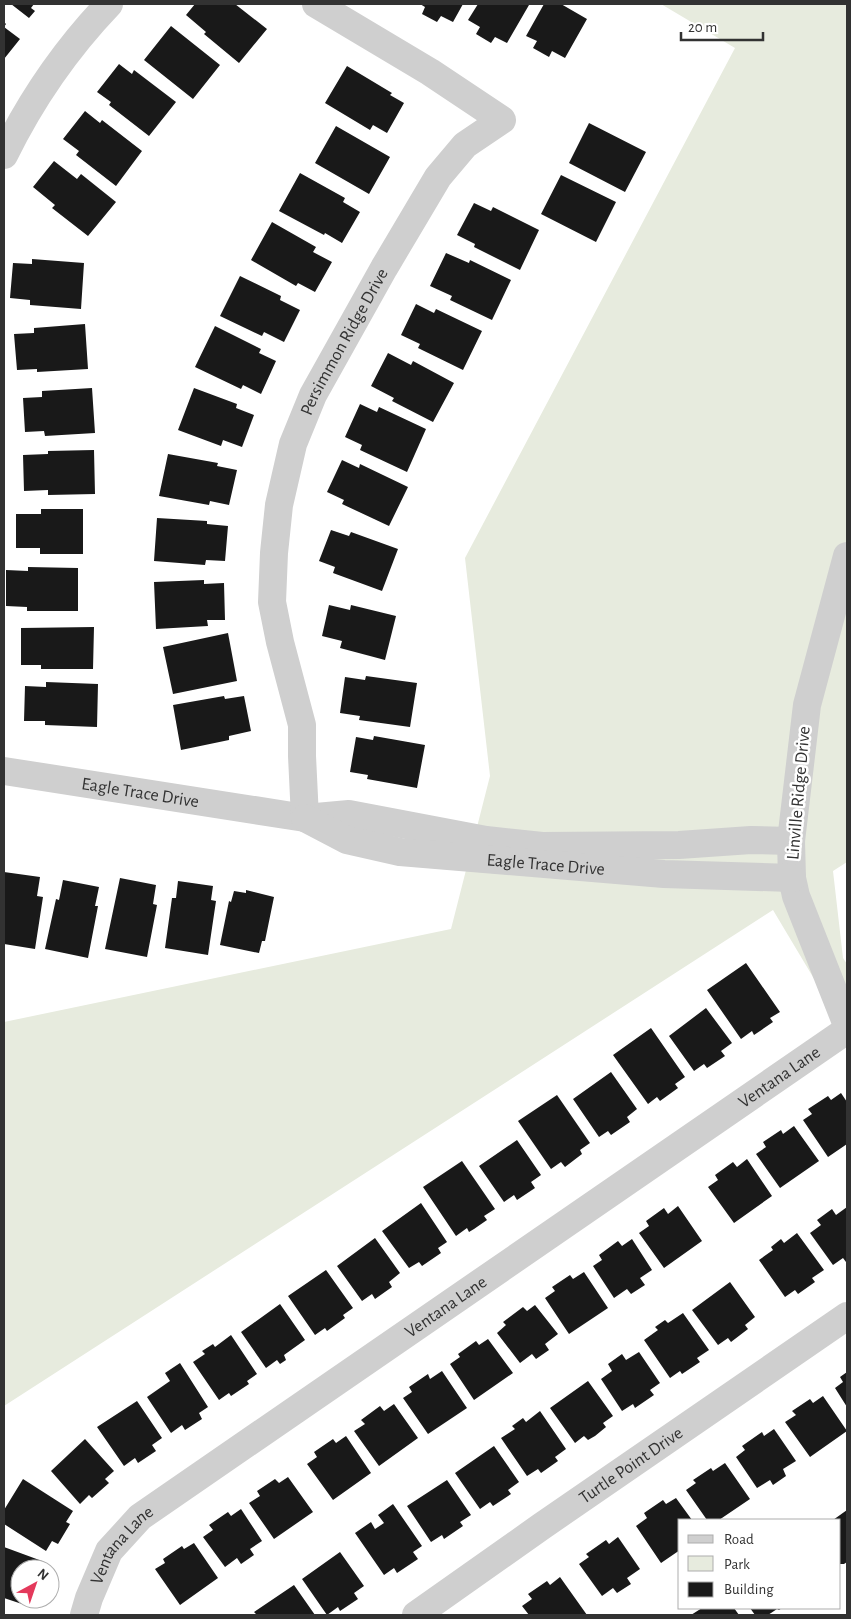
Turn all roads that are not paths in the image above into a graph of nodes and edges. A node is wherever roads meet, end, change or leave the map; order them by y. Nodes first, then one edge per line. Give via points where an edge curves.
1 (109, 4) edge
2 (316, 4) edge
3 (4, 155) edge
4 (847, 556) edge
5 (4, 771) edge
6 (305, 818) junction
7 (791, 840) junction
8 (792, 878) junction
9 (847, 1025) edge
10 (847, 1030) edge
11 (847, 1316) edge
12 (84, 1615) edge
13 (416, 1615) edge

1 - 3 street via 44,84
2 - 6 street, Persimmon Ridge Drive via 430,72 502,120 464,145 438,176 313,395 293,444 279,505 272,602 302,725
4 - 7 street, Linville Ridge Drive via 807,705
5 - 6 street, Eagle Trace Drive
6 - 7 street, Eagle Trace Drive via 350,814 486,840 542,846 661,846
6 - 8 street, Eagle Trace Drive via 346,840 400,852 664,874
7 - 8 street, Linville Ridge Drive
8 - 9 street, Linville Ridge Drive via 796,896
10 - 12 street, Ventana Lane via 140,1516 110,1550
11 - 13 street, Turtle Point Drive

